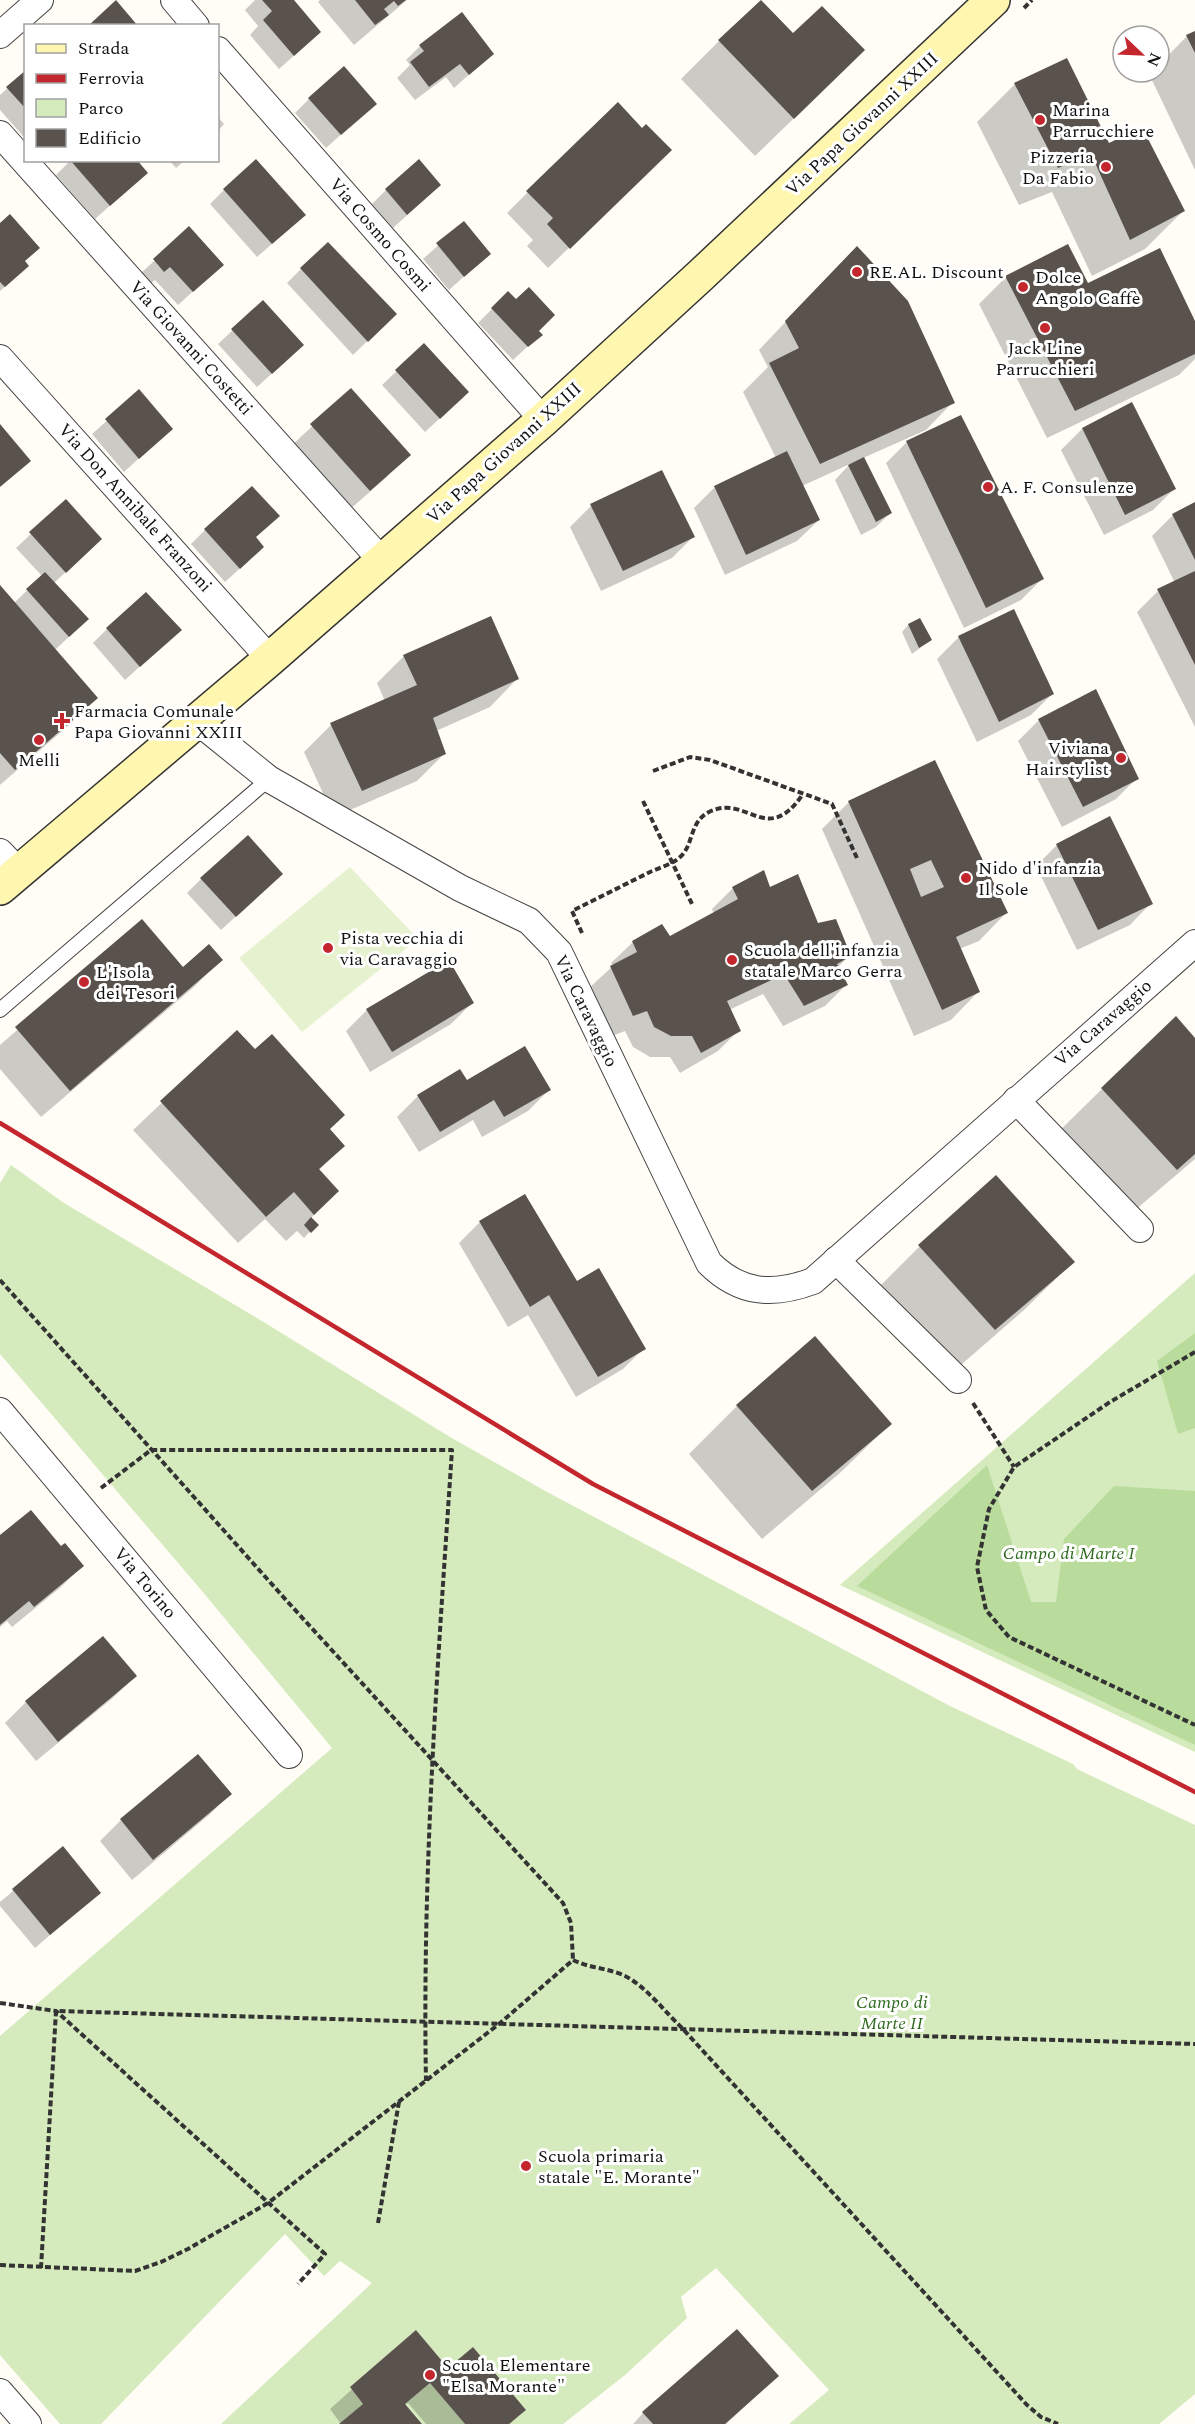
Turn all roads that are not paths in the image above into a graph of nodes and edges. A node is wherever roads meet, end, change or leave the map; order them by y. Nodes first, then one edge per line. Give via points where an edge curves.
1 (40, 0) edge
2 (174, 0) edge
3 (993, 0) edge
4 (194, 24) edge
5 (0, 35) edge
6 (219, 51) edge
7 (0, 134) edge
8 (24, 161) edge
9 (25, 162) edge
10 (0, 358) edge
11 (543, 420) junction
12 (382, 561) junction
13 (270, 659) junction
14 (197, 721) junction
15 (269, 779) junction
16 (6, 871) edge
17 (1194, 946) edge
18 (0, 1010) edge
19 (1016, 1100) junction
20 (1140, 1229) dead end
21 (836, 1260) junction
22 (958, 1380) road end
23 (0, 1411) edge
24 (290, 1755) dead end
25 (0, 2392) edge
26 (28, 2424) edge

1 - 5 street
2 - 4 street
3 - 11 main road, Via Papa Giovanni XXIII
6 - 11 street, Via Cosmo Cosmi
7 - 8 street, Via Giovanni Costetti
9 - 12 street, Via Giovanni Costetti
10 - 13 street, Via Don Annibale Franzoni
11 - 12 main road, Via Papa Giovanni XXIII
12 - 13 main road, Via Papa Giovanni XXIII
13 - 14 main road, Via Papa Giovanni XXIII
14 - 15 street, Via Caravaggio
14 - 16 main road, Via Papa Giovanni XXIII
15 - 18 lane
15 - 21 street, Via Caravaggio via 460,888 529,921 559,952 709,1263 723,1277 759,1290 786,1290 813,1281
17 - 19 street, Via Caravaggio
19 - 20 street
19 - 21 street, Via Caravaggio
21 - 22 street
23 - 24 street, Via Torino
25 - 26 street

